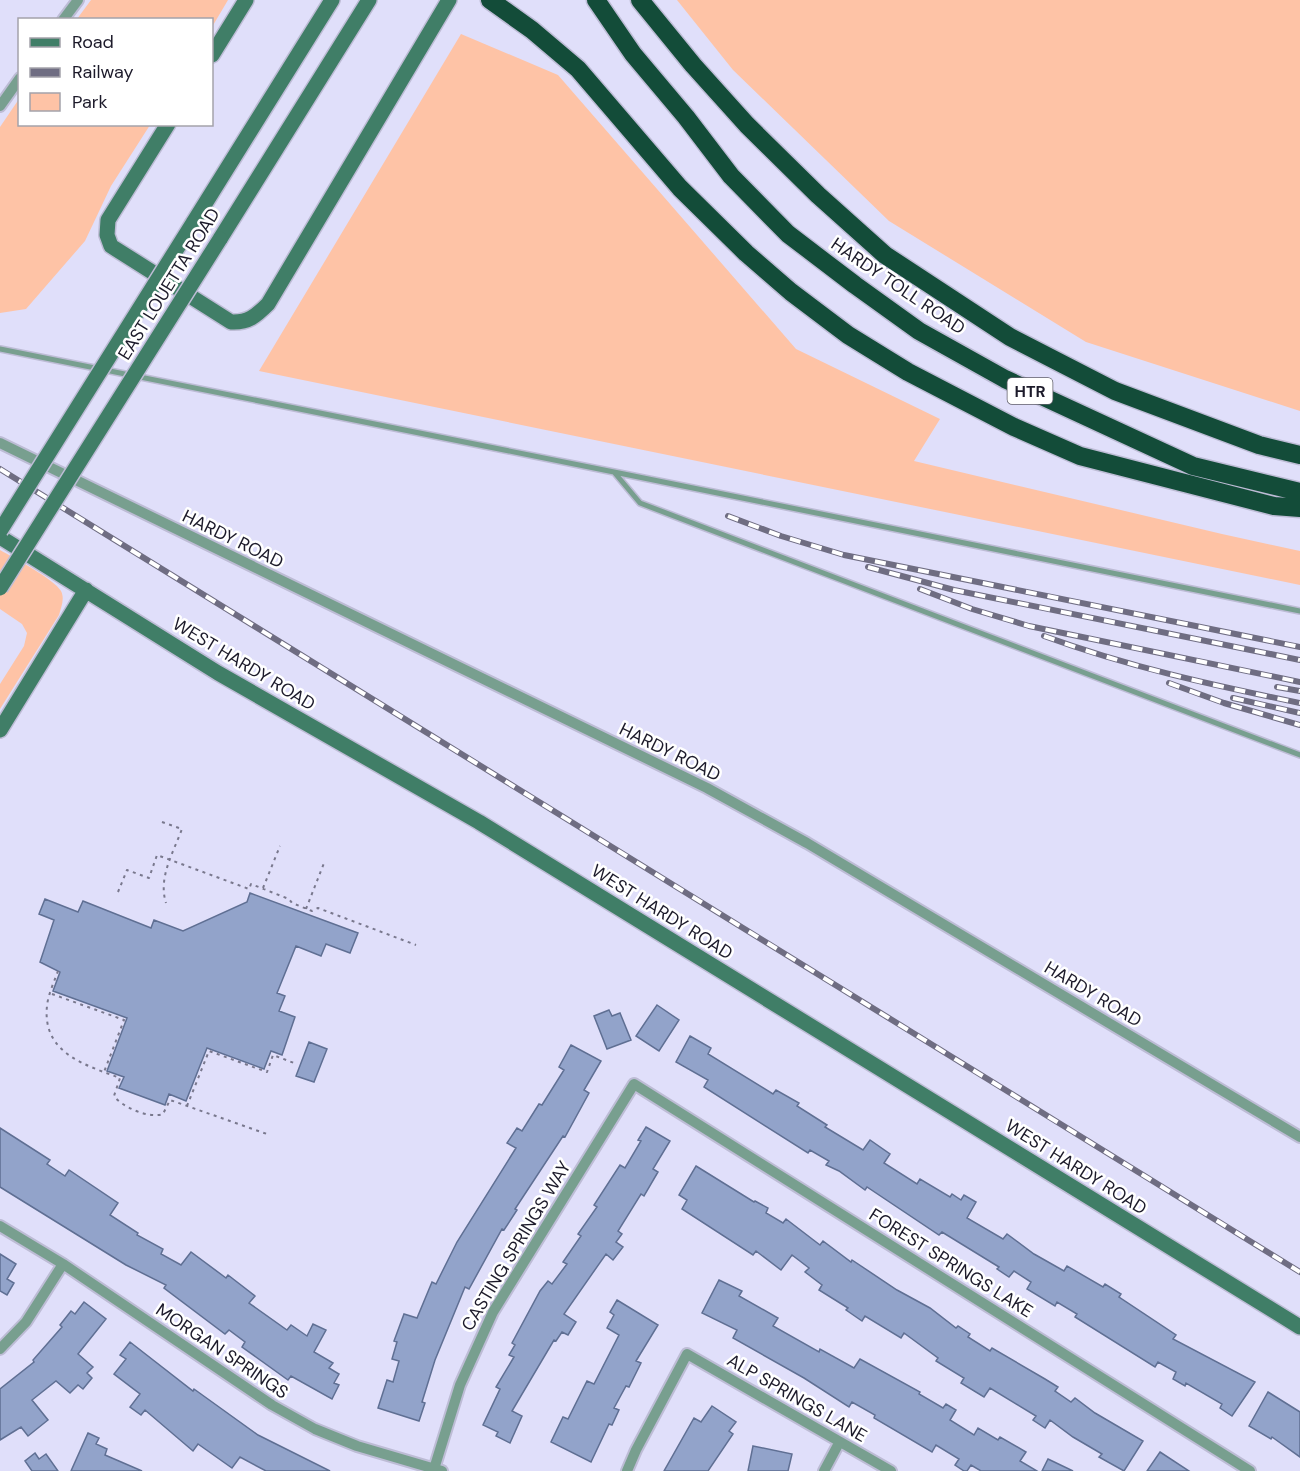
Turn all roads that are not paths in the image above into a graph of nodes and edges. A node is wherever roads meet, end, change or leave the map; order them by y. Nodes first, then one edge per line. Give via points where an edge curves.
1 (78, 0) edge
2 (246, 0) edge
3 (369, 0) edge
4 (376, 0) edge
5 (448, 0) edge
6 (490, 0) edge
7 (596, 0) edge
8 (640, 0) edge
9 (328, 4) edge
10 (64, 18) edge
11 (351, 28) junction
12 (213, 53) edge
13 (18, 81) edge
14 (0, 106) edge
15 (167, 126) edge
16 (0, 349) edge
17 (0, 443) edge
18 (1300, 455) edge
19 (614, 472) junction
20 (1300, 492) edge
21 (1300, 508) edge
22 (0, 531) edge
23 (0, 537) edge
24 (0, 588) edge
25 (86, 590) junction
26 (1300, 611) edge
27 (0, 730) edge
28 (1300, 755) edge
29 (634, 1084) joint
30 (1300, 1137) edge
31 (0, 1226) edge
32 (63, 1264) junction
33 (1300, 1328) edge
34 (0, 1349) edge
35 (839, 1443) junction
36 (872, 1461) junction
37 (438, 1470) edge
38 (627, 1471) edge
39 (824, 1471) edge
40 (867, 1471) edge
41 (891, 1471) edge
42 (1250, 1471) edge

1 - 10 street
2 - 12 main road
3 - 11 main road, EAST LOUETTA ROAD
4 - 11 main road
5 - 15 main road via 268,304 256,317 231,322 111,246 108,220
6 - 21 highway via 578,69 680,188 746,253 858,341 908,372 1014,427 1080,456 1274,506
7 - 20 highway, HARDY TOLL ROAD / HTR via 633,54 731,176 788,234 920,331 1005,379 1194,466
8 - 18 highway, HARDY TOLL ROAD / HTR via 739,117 885,255 1010,337 1115,391 1259,445
9 - 22 main road, EAST LOUETTA ROAD, bridge
11 - 24 main road, EAST LOUETTA ROAD, bridge
13 - 14 street
16 - 19 lane
17 - 30 street, HARDY ROAD via 707,788 807,843
19 - 26 lane
19 - 28 lane via 640,503
23 - 25 main road, WEST HARDY ROAD
25 - 27 main road
25 - 33 main road, WEST HARDY ROAD via 218,673 489,828
29 - 37 street, CASTING SPRINGS WAY via 494,1312 460,1385
29 - 42 street, FOREST SPRINGS LAKE
31 - 32 street, MORGAN SPRINGS
32 - 34 street via 26,1322
32 - 37 street, MORGAN SPRINGS via 304,1424 357,1446
35 - 36 street, ALP SPRINGS LANE
35 - 38 street, ALP SPRINGS LANE via 687,1354
35 - 39 street
36 - 40 street
36 - 41 street, ALP SPRINGS LANE

